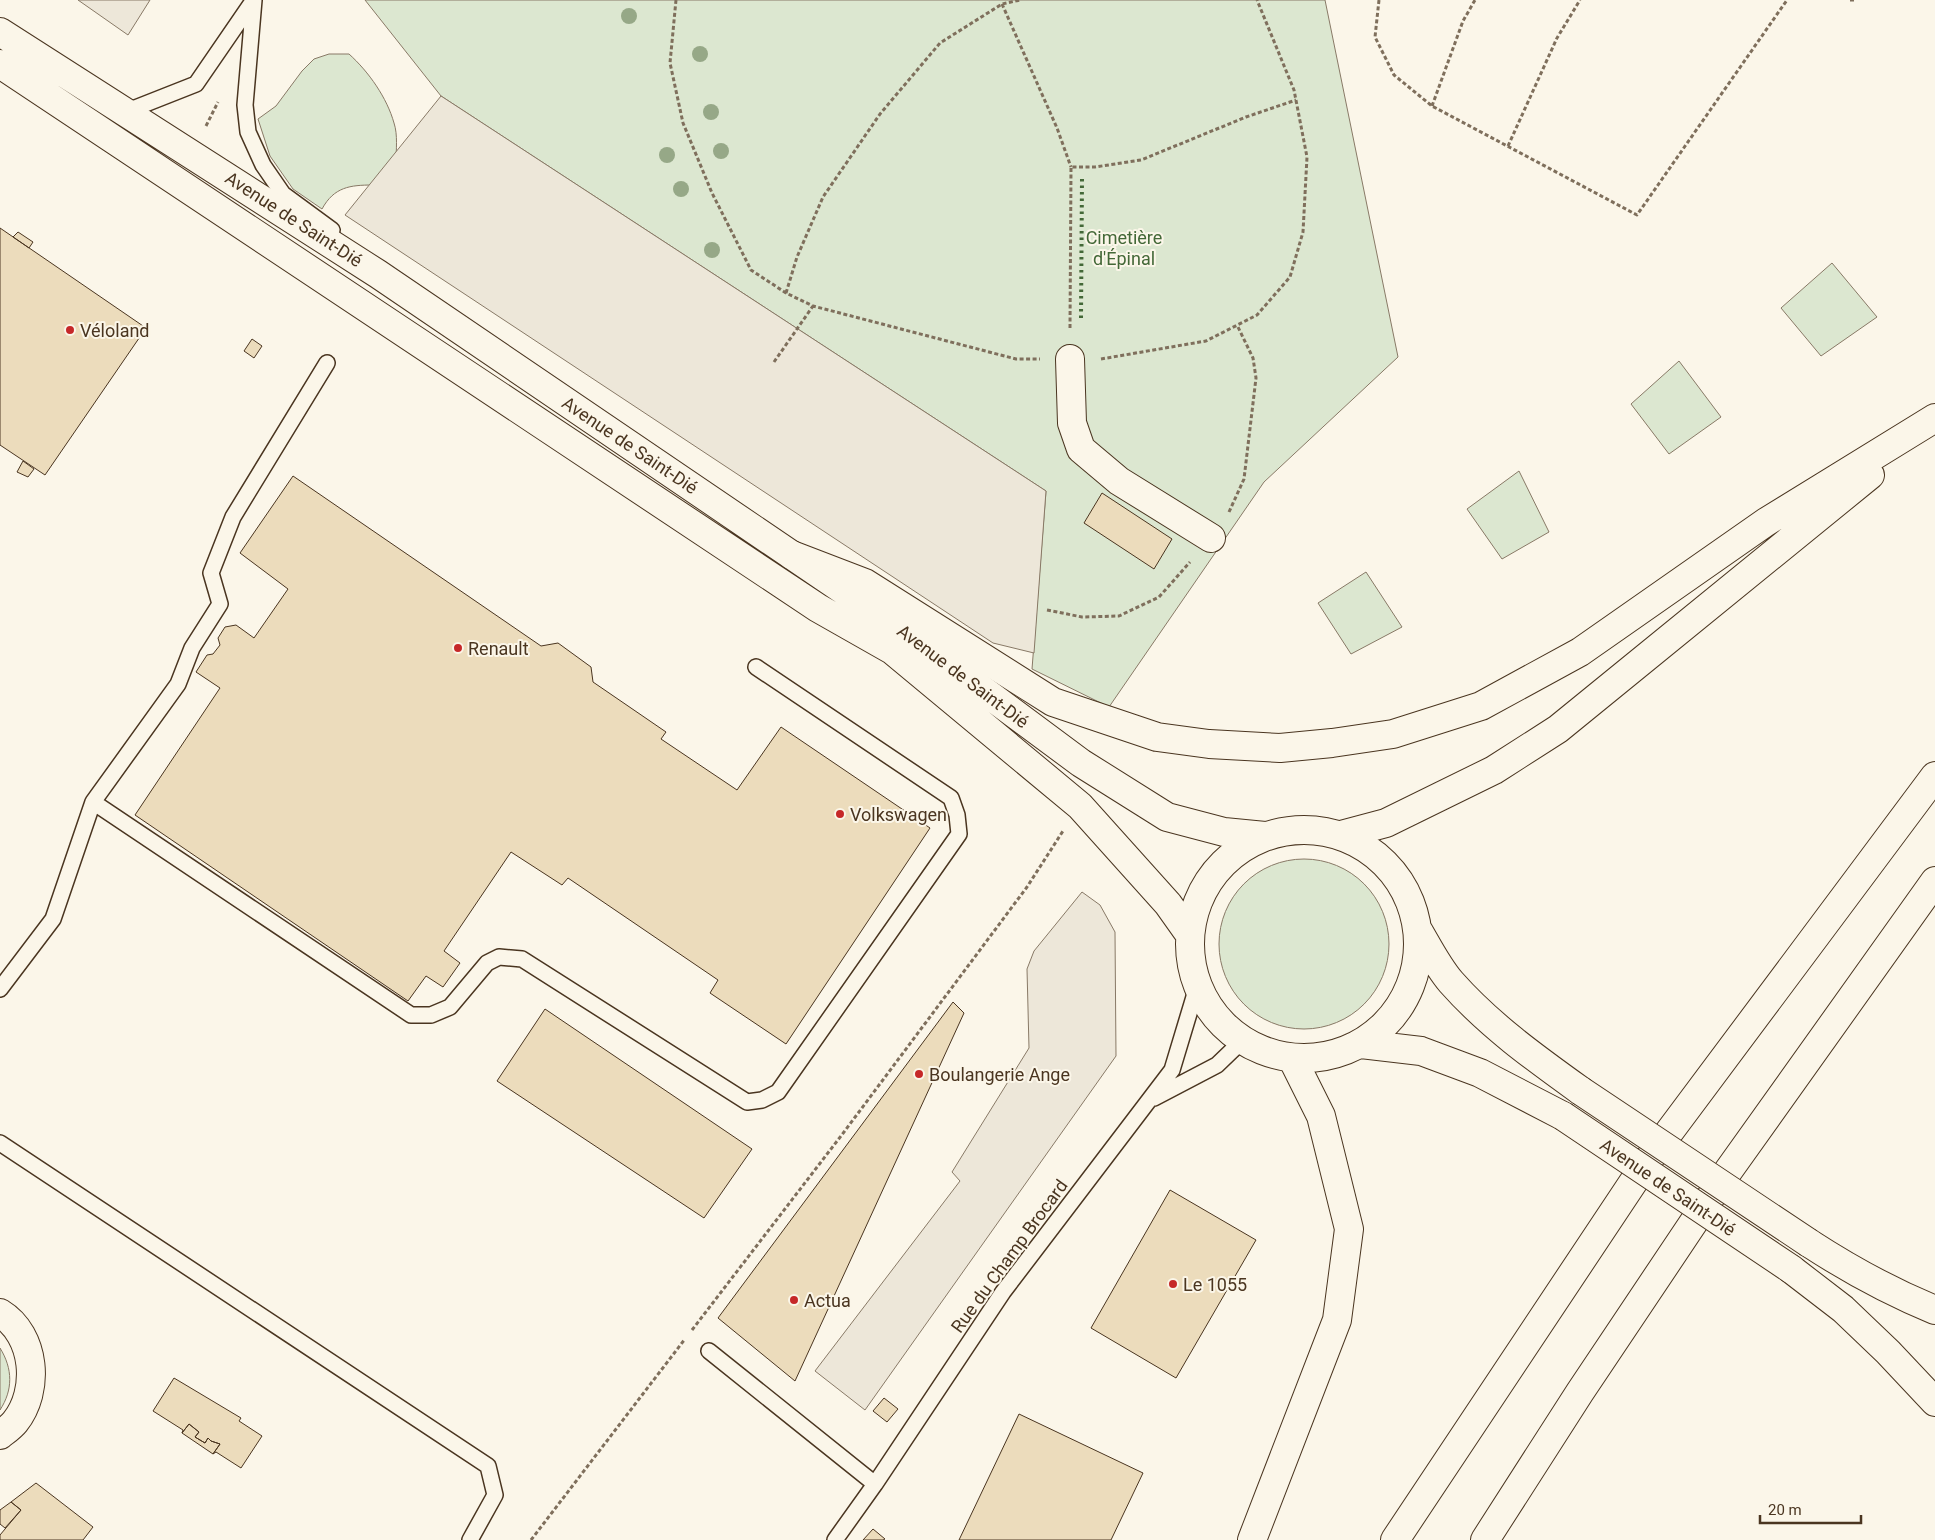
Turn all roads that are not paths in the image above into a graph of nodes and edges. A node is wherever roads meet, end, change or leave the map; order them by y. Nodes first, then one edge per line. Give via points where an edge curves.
1 (254, 0) edge
2 (0, 32) edge
3 (0, 64) edge
4 (125, 112) junction
5 (378, 274) junction
6 (1070, 359) road end
7 (327, 363) dead end
8 (1935, 418) edge
9 (1935, 423) edge
10 (1211, 538) dead end
11 (792, 555) junction
12 (756, 666) dead end
13 (1935, 776) edge
14 (93, 802) junction
15 (1341, 835) junction
16 (1265, 836) junction
17 (1935, 881) edge
18 (1418, 930) junction
19 (1190, 935) junction
20 (1197, 987) junction
21 (0, 989) edge
22 (1243, 1040) junction
23 (1361, 1044) junction
24 (1292, 1058) junction
25 (1148, 1100) junction
26 (0, 1143) edge
27 (1935, 1310) edge
28 (0, 1313) edge
29 (709, 1351) dead end
30 (1935, 1402) edge
31 (0, 1435) edge
32 (875, 1484) junction
33 (470, 1540) edge
34 (834, 1540) edge
35 (1252, 1540) edge
36 (1395, 1540) edge
37 (1485, 1540) edge

1 - 4 lane via 196,84
1 - 5 lane via 245,104 248,132 263,166 283,194 342,237
2 - 4 main road, Avenue de Saint-Dié
3 - 19 main road, Avenue de Saint-Dié via 818,608 892,650 1078,805 1168,904
4 - 5 main road, Avenue de Saint-Dié
5 - 11 main road, Avenue de Saint-Dié
6 - 10 main road via 1072,423 1082,449 1119,481
7 - 14 lane via 233,517 211,573 220,604 192,648 178,684
8 - 11 main road via 1766,522 1580,652 1481,706 1393,734 1332,743 1280,748 1157,737 1053,702 865,583
9 - 15 main road via 1558,729 1494,770 1411,811 1386,823
11 - 16 main road, Avenue de Saint-Dié via 899,628 1080,763 1167,817 1224,832
12 - 14 lane via 951,798 958,815 959,834 778,1092 762,1100 746,1102 522,959 499,957 487,963 450,1007 431,1015 411,1015
13 - 36 main road via 1646,1163
14 - 21 lane via 53,919
15 - 16 main road via 1302,829
15 - 18 main road via 1369,850 1393,872 1409,899
16 - 19 main road via 1234,853 1205,885 1194,909
17 - 37 main road via 1726,1174
18 - 23 main road via 1417,964 1406,996 1388,1023
18 - 27 main road, Avenue de Saint-Dié, bridge via 1450,981 1492,1024 1535,1058 1840,1263 1903,1297
19 - 20 main road via 1190,961
20 - 22 main road via 1213,1014
20 - 25 lane, Rue du Champ Brocard via 1172,1070
22 - 24 main road via 1262,1051
22 - 25 lane via 1217,1066
23 - 24 main road via 1339,1054 1316,1059
23 - 30 main road, Avenue de Saint-Dié, bridge via 1421,1051 1480,1073 1564,1116 1790,1269 1843,1309
24 - 35 main road via 1321,1116 1350,1229 1337,1320
25 - 32 lane, Rue du Champ Brocard via 1003,1292
26 - 33 lane via 488,1466 495,1495
28 - 31 main road via 18,1331 28,1351 32,1373 28,1399 15,1422
29 - 32 lane
32 - 34 lane, Rue du Champ Brocard

